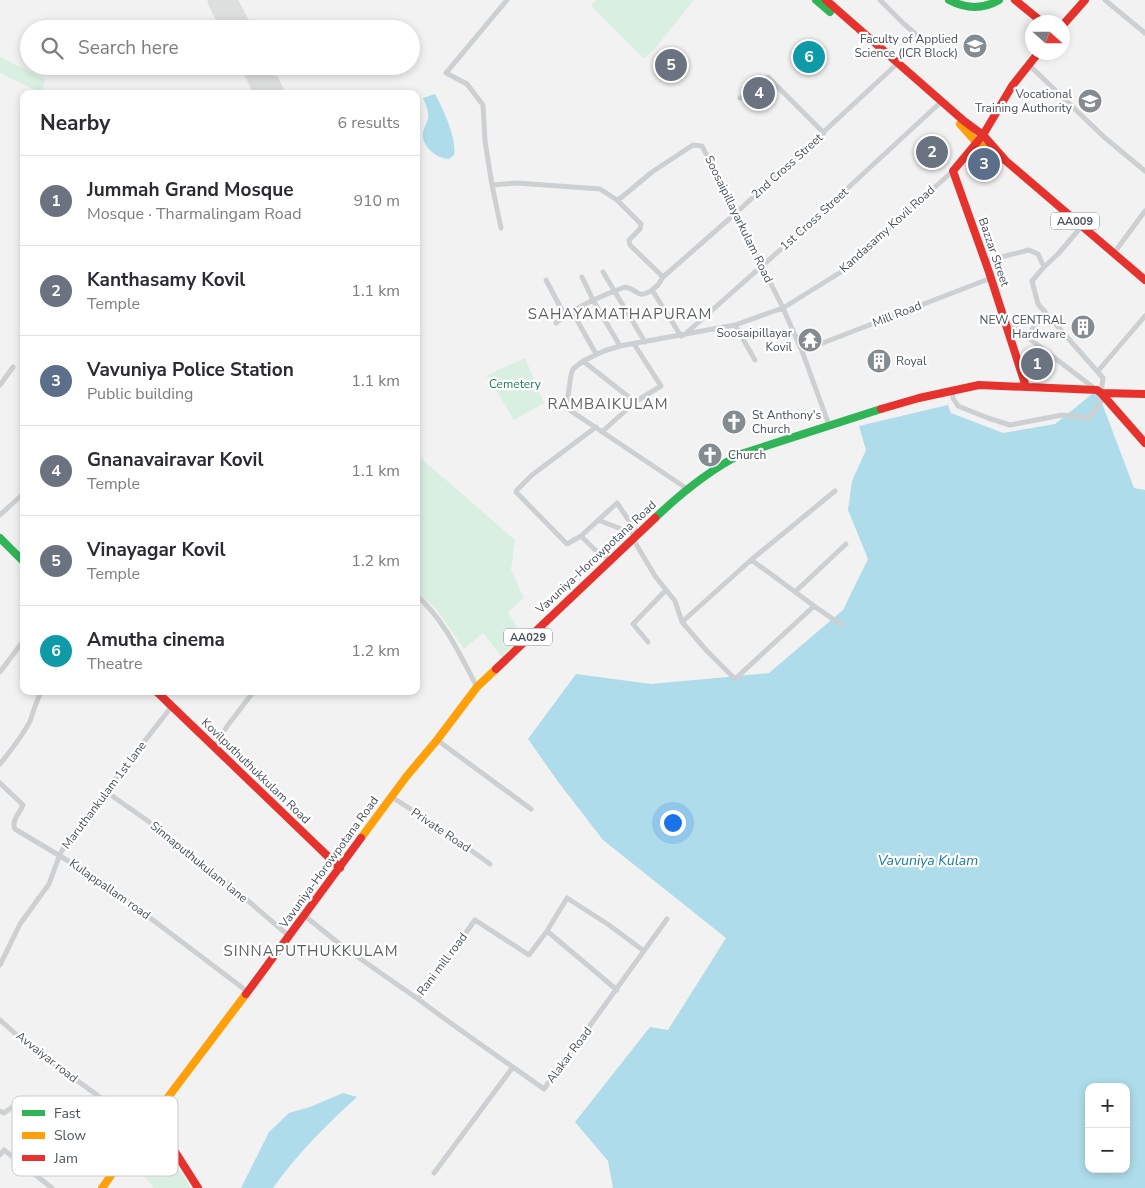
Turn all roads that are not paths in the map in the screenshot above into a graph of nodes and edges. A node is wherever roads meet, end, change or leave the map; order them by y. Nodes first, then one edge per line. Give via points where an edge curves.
1 (507, 0) edge
2 (816, 0) edge
3 (826, 0) edge
4 (880, 0) edge
5 (949, 0) edge
6 (999, 0) edge
7 (1015, 0) edge
8 (1085, 0) edge
9 (1104, 0) edge
10 (1033, 15) edge
11 (1070, 17) edge
12 (1145, 33) edge
13 (934, 50) dead end
14 (1032, 60) edge
15 (1028, 64) junction
16 (896, 65) junction
17 (740, 98) dead end
18 (939, 102) junction
19 (824, 132) junction
20 (983, 135) junction
21 (977, 143) junction
22 (1006, 161) junction
23 (953, 171) junction
24 (1145, 171) edge
25 (492, 185) junction
26 (617, 200) junction
27 (1145, 210) edge
28 (736, 213) junction
29 (1082, 226) junction
30 (501, 228) dead end
31 (1114, 252) junction
32 (985, 261) junction
33 (762, 265) junction
34 (1044, 267) junction
35 (603, 272) dead end
36 (582, 277) dead end
37 (663, 277) junction
38 (991, 278) junction
39 (546, 280) dead end
40 (1145, 280) edge
41 (652, 290) junction
42 (616, 291) junction
43 (593, 300) junction
44 (783, 308) junction
45 (572, 312) junction
46 (1044, 312) junction
47 (565, 316) junction
48 (1145, 316) edge
49 (1005, 320) junction
50 (556, 323) dead end
51 (735, 325) junction
52 (682, 335) junction
53 (1028, 336) junction
54 (645, 342) junction
55 (634, 344) junction
56 (620, 346) junction
57 (802, 351) junction
58 (596, 354) junction
59 (755, 360) dead end
60 (583, 361) junction
61 (13, 367) dead end
62 (1098, 371) junction
63 (0, 385) edge
64 (1026, 387) junction
65 (952, 390) junction
66 (1099, 391) junction
67 (1145, 394) edge
68 (635, 402) junction
69 (829, 425) junction
70 (596, 427) junction
71 (603, 432) junction
72 (1145, 443) edge
73 (688, 490) junction
74 (836, 491) dead end
75 (20, 497) edge
76 (0, 515) edge
77 (598, 520) junction
78 (581, 536) junction
79 (636, 536) junction
80 (0, 538) edge
81 (846, 544) dead end
82 (20, 558) edge
83 (610, 560) junction
84 (752, 560) junction
85 (665, 590) junction
86 (796, 592) junction
87 (420, 600) edge
88 (813, 607) junction
89 (682, 622) junction
90 (842, 625) dead end
91 (648, 642) dead end
92 (20, 645) edge
93 (0, 672) edge
94 (477, 687) junction
95 (39, 695) edge
96 (160, 695) edge
97 (251, 695) edge
98 (172, 706) junction
99 (437, 740) junction
100 (214, 748) junction
101 (0, 764) edge
102 (0, 783) edge
103 (105, 792) junction
104 (391, 797) junction
105 (531, 809) dead end
106 (60, 854) junction
107 (490, 864) dead end
108 (340, 868) junction
109 (306, 916) junction
110 (668, 919) dead end
111 (547, 931) junction
112 (288, 936) junction
113 (644, 951) junction
114 (0, 965) edge
115 (617, 990) junction
116 (248, 992) junction
117 (418, 999) junction
118 (0, 1020) edge
119 (513, 1067) junction
120 (98, 1096) edge
121 (169, 1096) edge
122 (12, 1107) edge
123 (0, 1111) edge
124 (0, 1155) edge
125 (12, 1156) edge
126 (178, 1156) edge
127 (434, 1173) dead end
128 (38, 1176) edge
129 (111, 1176) edge
130 (52, 1188) edge
131 (102, 1188) edge
132 (198, 1188) edge

1 - 25 street via 446,73 466,84 483,105
2 - 16 main road, AA009
3 - 16 main road, AA009
4 - 13 street
5 - 6 main road via 970,8 984,7
7 - 10 main road
8 - 11 main road
9 - 12 street
14 - 15 main road
15 - 20 main road
15 - 24 street via 1104,137
16 - 18 main road, AA009
16 - 19 street, 2nd Cross Street
17 - 19 street via 768,77
18 - 20 main road, AA009
18 - 21 main road, AA009
18 - 33 street, 1st Cross Street
19 - 28 street, 2nd Cross Street
20 - 21 main road
20 - 22 main road, AA009
21 - 22 main road, AA009
21 - 23 main road
22 - 29 main road, AA009
23 - 32 main road, Bazzar Street
23 - 44 street, Kandasamy Kovil Road via 849,267
25 - 26 street via 517,183 600,189
25 - 30 street
26 - 28 street, Soosaipillayarkulam Road via 652,172 696,144 704,148
26 - 37 street via 641,224 629,240 630,245
27 - 31 street
28 - 33 street, Soosaipillayarkulam Road
28 - 37 street, 2nd Cross Street
29 - 31 main road, AA009
29 - 34 street
31 - 40 main road, AA009
32 - 34 street via 1029,250 1038,254
32 - 38 main road, Bazzar Street
33 - 44 street, Soosaipillayarkulam Road
33 - 52 street, 1st Cross Street
34 - 46 street via 1032,281 1038,304
35 - 42 street
36 - 43 street
37 - 41 street, 2nd Cross Street
38 - 49 main road, Bazzar Street
38 - 57 street, Mill Road
39 - 47 street
41 - 42 street via 645,295 629,288
41 - 52 street
42 - 43 street
42 - 54 street
43 - 45 street
43 - 56 street
44 - 51 street, Kandasamy Kovil Road
44 - 57 street, Soosaipillayarkulam Road
45 - 47 street
45 - 58 street
46 - 53 street
46 - 62 street
47 - 50 street
48 - 62 street
49 - 53 street
49 - 64 main road, Bazzar Street
51 - 52 street, Kandasamy Kovil Road
51 - 59 street
52 - 54 street, Kandasamy Kovil Road
53 - 66 street
54 - 55 street, Kandasamy Kovil Road
55 - 56 street, Kandasamy Kovil Road
55 - 68 street via 660,386
56 - 58 street, Kandasamy Kovil Road
57 - 69 street, Soosaipillayarkulam Road
58 - 60 street, Kandasamy Kovil Road
60 - 68 street
60 - 70 street, Kandasamy Kovil Road via 570,375 567,406
61 - 63 street
62 - 66 street via 1103,378
64 - 65 main road, Vavuniya-Horowpotana Road / AA029 via 979,385
64 - 66 main road, Vavuniya-Horowpotana Road / AA029
65 - 66 street via 958,406 1010,425 1062,415 1089,418 1102,400
65 - 69 main road, Vavuniya-Horowpotana Road / AA029
66 - 67 main road, Vavuniya-Horowpotana Road / AA029
66 - 72 main road
68 - 71 street
69 - 73 main road, Vavuniya-Horowpotana Road / AA029 via 741,454
70 - 71 street, Kandasamy Kovil Road
70 - 78 street via 516,491 567,544
71 - 73 street, Kandasamy Kovil Road
73 - 79 main road, Vavuniya-Horowpotana Road / AA029
74 - 84 street
75 - 76 street
77 - 78 street
77 - 79 street
77 - 79 street via 617,503
78 - 83 street
79 - 83 main road, Vavuniya-Horowpotana Road / AA029
79 - 85 street
80 - 82 main road
81 - 86 street
83 - 94 main road, Vavuniya-Horowpotana Road / AA029
84 - 86 street
84 - 89 street
85 - 89 street via 675,601
85 - 91 street via 633,624
86 - 88 street
87 - 94 street via 457,649
88 - 89 street via 734,679
88 - 90 street
92 - 93 street
94 - 99 main road, Vavuniya-Horowpotana Road / AA029
95 - 101 street via 26,728
96 - 98 main road, Kovilputhuthukkulam Road
97 - 100 street
98 - 100 main road, Kovilputhuthukkulam Road
98 - 103 street, Maruthankulam 1st lane
99 - 104 main road, Vavuniya-Horowpotana Road / AA029
99 - 105 street
100 - 108 main road, Kovilputhuthukkulam Road
102 - 106 street, Kulappallam road via 23,805 14,821 15,829
103 - 106 street, Maruthankulam 1st lane
103 - 112 street, Sinnaputhukulam lane via 225,881
104 - 107 street, Private Road
104 - 108 main road, Vavuniya-Horowpotana Road / AA029
106 - 114 street, Maruthankulam 1st lane via 49,884 20,924
106 - 116 street, Kulappallam road via 100,880
108 - 109 main road, Vavuniya-Horowpotana Road / AA029
109 - 112 main road, Vavuniya-Horowpotana Road / AA029
109 - 117 street, Rani mill road via 342,946
110 - 113 street, Alakar Road
111 - 113 street via 567,898
111 - 115 street
111 - 117 street, Rani mill road via 529,955 475,920
112 - 116 main road, Vavuniya-Horowpotana Road / AA029
113 - 115 street, Alakar Road
115 - 119 street, Alakar Road via 544,1089
116 - 121 main road, Vavuniya-Horowpotana Road / AA029
117 - 119 street, Alakar Road
118 - 120 street, Avvaiyar road via 28,1045
119 - 127 street
122 - 123 street via 4,1113
124 - 125 street via 4,1150
126 - 132 main road
128 - 130 street
129 - 131 main road, Vavuniya-Horowpotana Road / AA029

